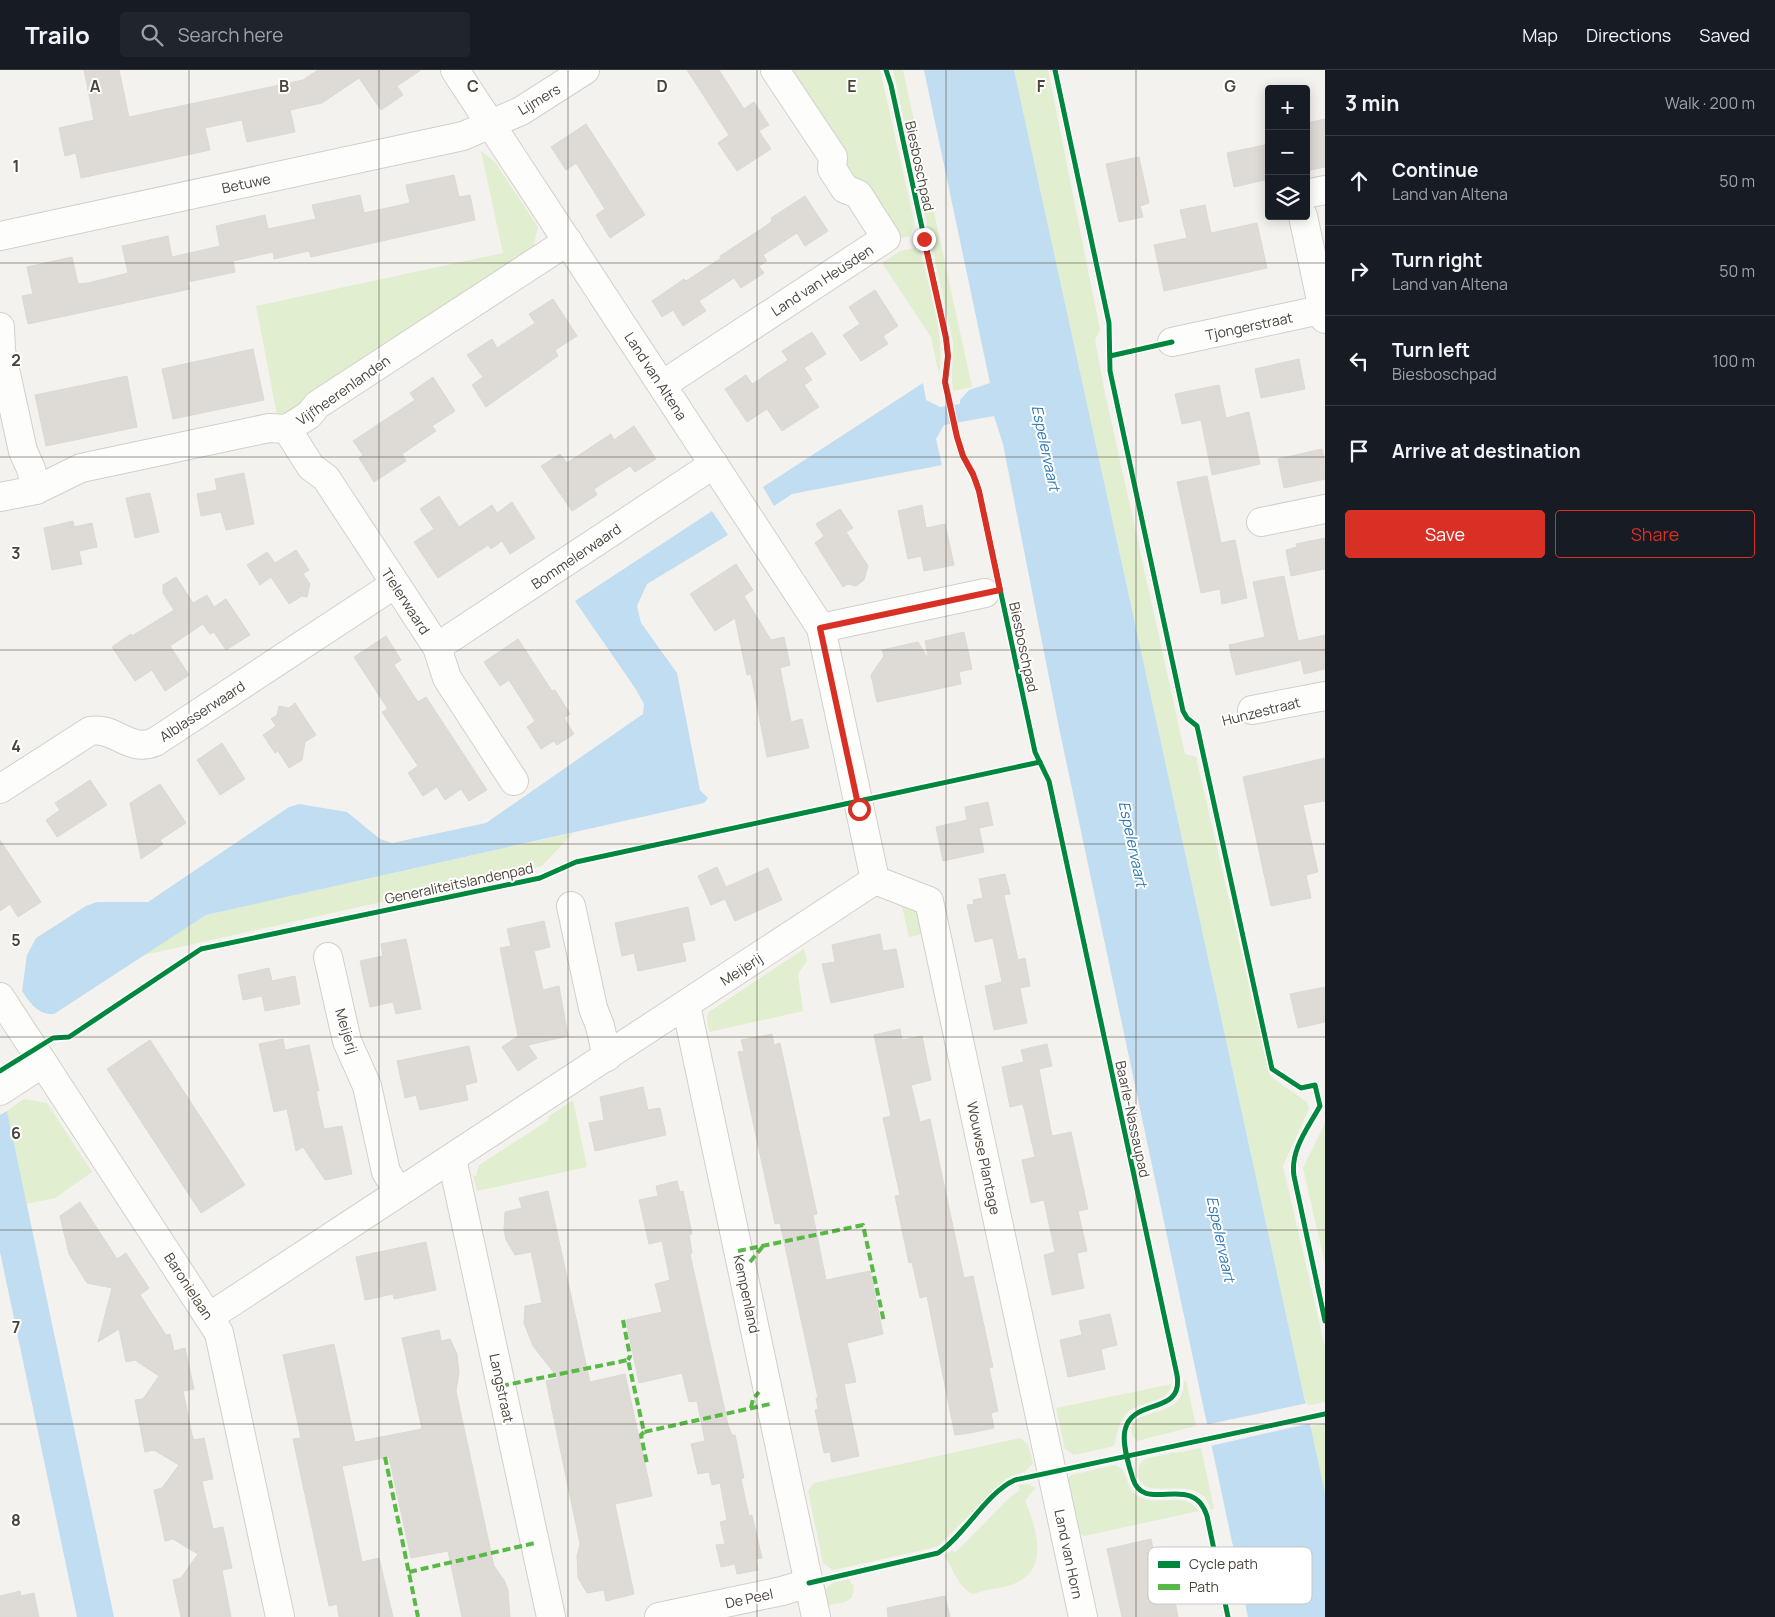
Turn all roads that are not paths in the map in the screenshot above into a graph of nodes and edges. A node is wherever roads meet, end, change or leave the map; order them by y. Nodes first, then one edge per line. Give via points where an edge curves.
1 (455, 70) edge
2 (585, 70) edge
3 (775, 70) edge
4 (491, 124) junction
5 (1325, 190) edge
6 (1310, 193) edge
7 (1304, 220) edge
8 (0, 236) edge
9 (568, 242) junction
10 (1324, 313) edge
11 (0, 327) edge
12 (1172, 342) dead end
13 (662, 385) junction
14 (286, 429) junction
15 (714, 464) junction
16 (36, 490) junction
17 (0, 497) edge
18 (1325, 509) edge
19 (1261, 522) dead end
20 (396, 584) junction
21 (985, 593) dead end
22 (820, 628) junction
23 (437, 647) junction
24 (1325, 696) edge
25 (1252, 710) dead end
26 (514, 781) dead end
27 (0, 789) edge
28 (875, 880) junction
29 (571, 906) dead end
30 (328, 957) dead end
31 (0, 997) edge
32 (686, 1006) junction
33 (607, 1057) junction
34 (43, 1063) junction
35 (7, 1086) edge
36 (452, 1159) junction
37 (399, 1192) junction
38 (210, 1317) junction
39 (1054, 1482) joint
40 (808, 1582) junction
41 (280, 1617) edge
42 (551, 1617) edge
43 (659, 1617) edge
44 (816, 1617) edge
45 (1083, 1617) edge

1 - 4 street, Land van Altena
2 - 4 street, Lijmers via 521,111
3 - 13 street, Land van Heusden via 833,157 832,169 841,183 845,189 858,194 886,238
4 - 8 street, Betuwe via 454,138
4 - 9 street, Land van Altena
5 - 6 street
7 - 10 street
9 - 13 street, Land van Altena
9 - 14 street, Vijfheerenlanden
10 - 12 street, Tjongerstraat
11 - 16 street via 1,351 11,397
13 - 15 street, Land van Altena
14 - 16 street, Vijfheerenlanden via 269,428 81,468
14 - 20 street, Tielerwaard via 311,467 326,478
15 - 22 street, Land van Altena
15 - 23 street, Bommelerwaard
16 - 17 street, Vijfheerenlanden
18 - 19 street
20 - 23 street, Tielerwaard
20 - 27 street, Alblasserwaard via 155,742 136,745 105,732 90,731
21 - 22 street
22 - 28 street, Land van Altena
23 - 26 street, Tielerwaard via 447,678
24 - 25 street, Hunzestraat
28 - 32 street, Meijerij
28 - 39 street, Wouwse Plantage via 929,901
29 - 33 street
30 - 37 street, Meijerij via 347,1040 367,1086 386,1172
31 - 34 street, Baronielaan
32 - 33 street, Meijerij
32 - 40 street, Kempenland
33 - 36 street, Meijerij
34 - 35 street
34 - 38 street, Baronielaan
36 - 37 street, Meijerij
36 - 42 street, Langstraat
37 - 38 street, Meijerij
38 - 41 street, Baronielaan via 219,1333
39 - 45 street, Land van Horn
40 - 43 street, De Peel via 782,1591
40 - 44 street, Kempenland

